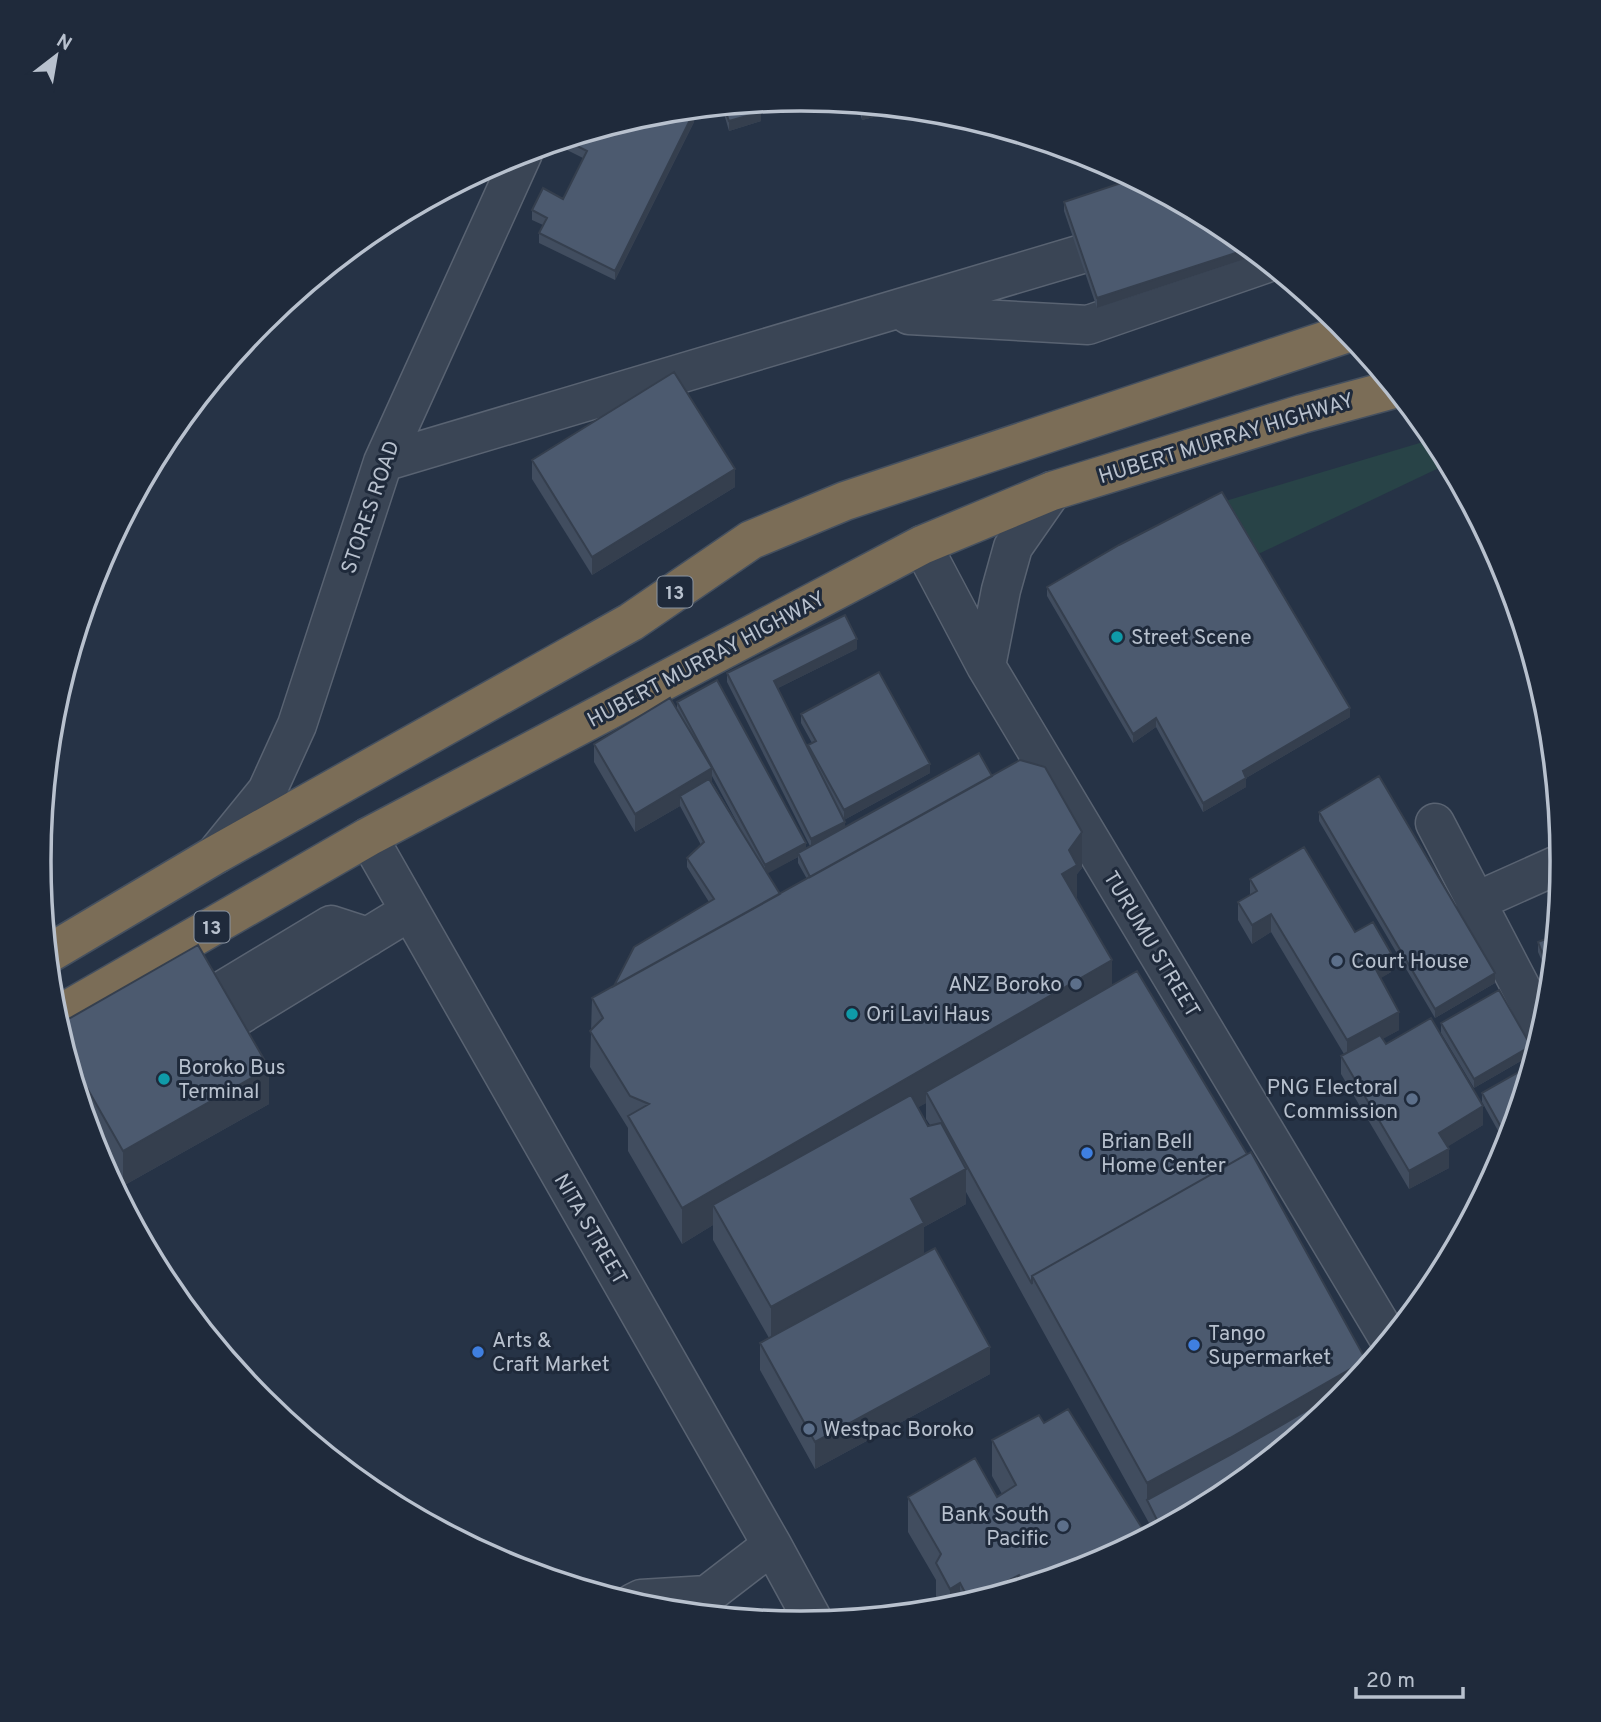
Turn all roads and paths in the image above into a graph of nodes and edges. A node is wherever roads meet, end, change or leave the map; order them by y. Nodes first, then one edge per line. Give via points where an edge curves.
1 (517, 167) edge
2 (1166, 229) edge
3 (1257, 266) edge
4 (883, 313) junction
5 (1336, 337) edge
6 (1384, 392) edge
7 (383, 462) junction
8 (1052, 491) junction
9 (922, 545) junction
10 (986, 666) junction
11 (1435, 823) dead end
12 (368, 837) junction
13 (215, 855) junction
14 (1550, 868) edge
15 (1475, 902) junction
16 (410, 911) junction
17 (368, 937) junction
18 (56, 949) edge
19 (66, 1011) edge
20 (1534, 1014) edge
21 (1384, 1331) edge
22 (772, 1545) junction
23 (668, 1598) edge
24 (808, 1611) edge

1 - 7 street, STORES ROAD
2 - 4 street
3 - 4 street via 1088,325
4 - 7 street
5 - 13 highway, 13 via 845,501 751,540 631,622
6 - 8 highway, HUBERT MURRAY HIGHWAY / 13
7 - 13 street, STORES ROAD via 297,725 267,791
8 - 9 highway, HUBERT MURRAY HIGHWAY / 13
8 - 10 street via 1013,547
9 - 10 street, TURUMU STREET
9 - 12 highway, HUBERT MURRAY HIGHWAY / 13
10 - 21 street, TURUMU STREET
11 - 15 street
12 - 16 street, NITA STREET
12 - 19 highway, HUBERT MURRAY HIGHWAY / 13
13 - 18 highway, 13
14 - 15 street
15 - 20 street
16 - 17 street
16 - 22 street, NITA STREET
17 - 17 street via 331,925 169,1057 360,968
22 - 23 street via 707,1595
22 - 24 street, NITA STREET

